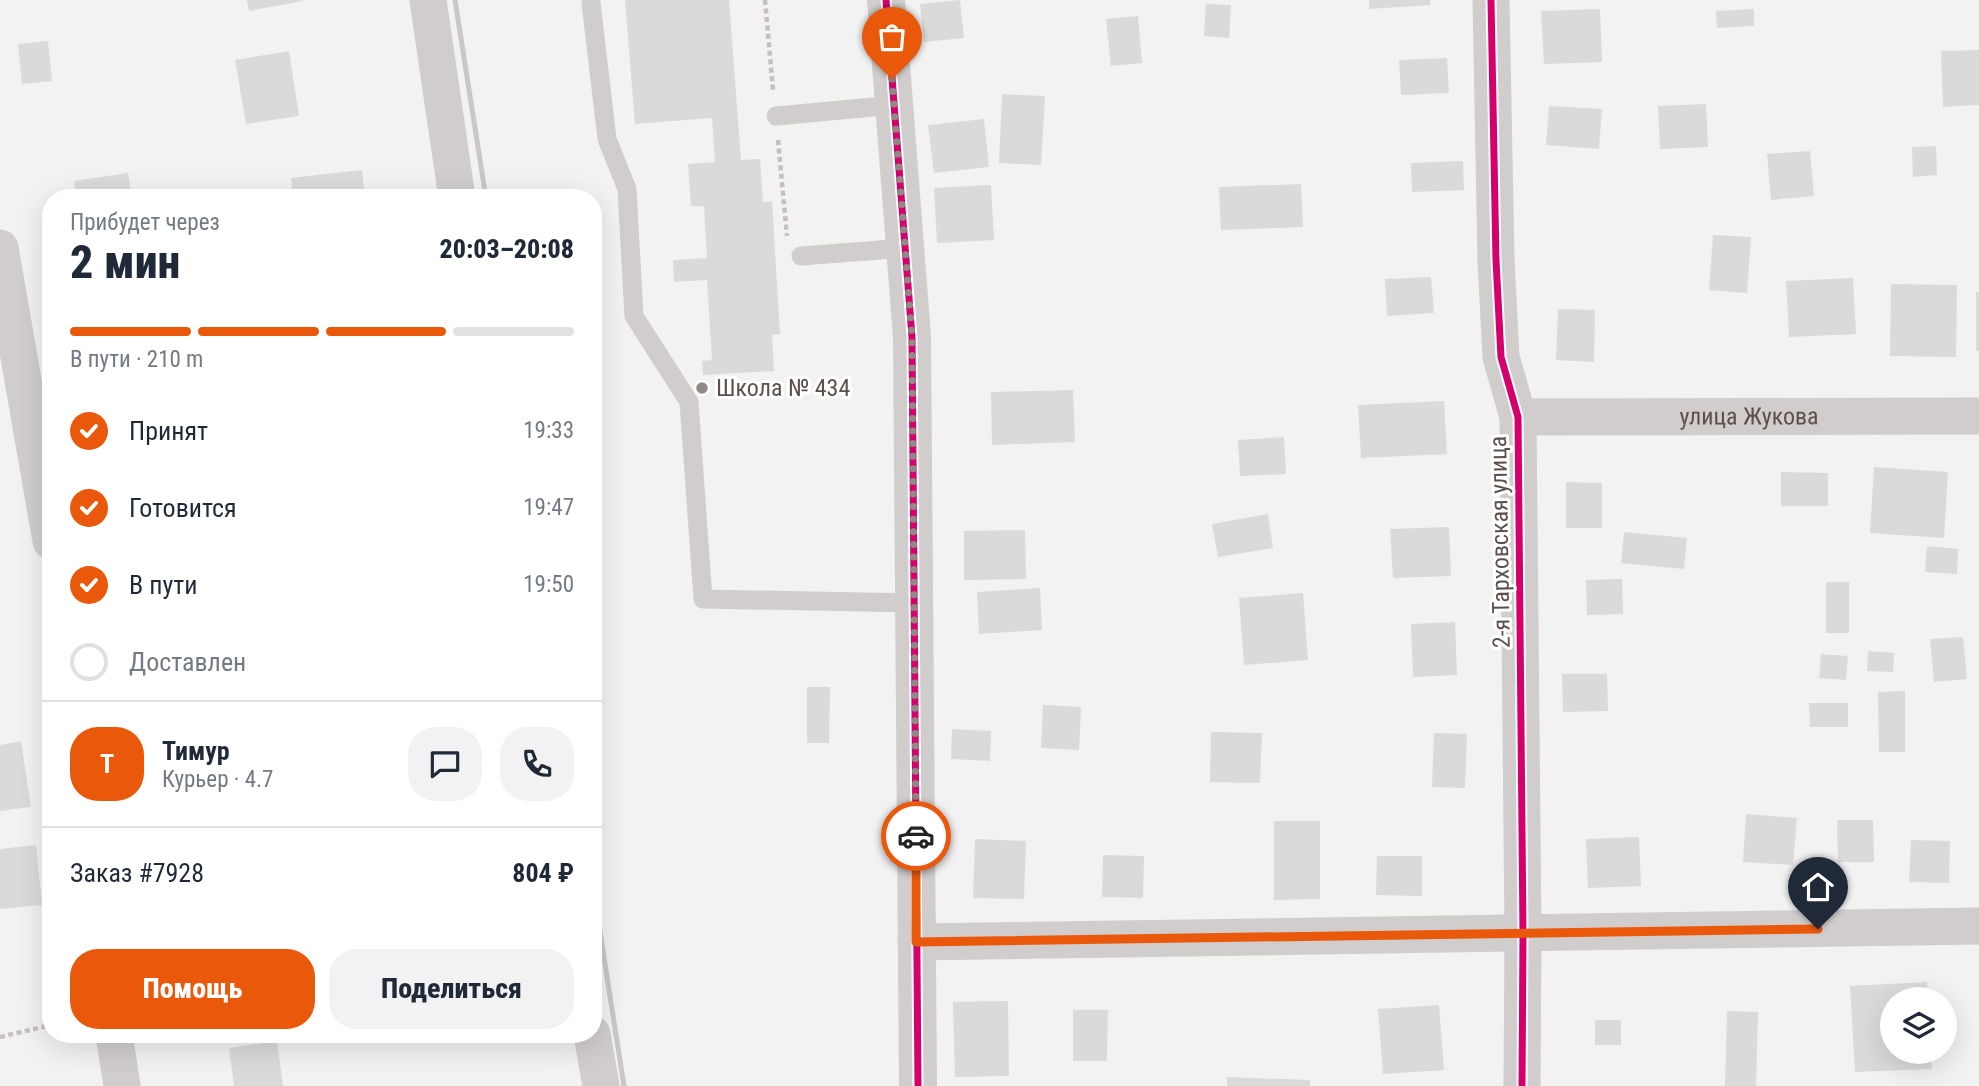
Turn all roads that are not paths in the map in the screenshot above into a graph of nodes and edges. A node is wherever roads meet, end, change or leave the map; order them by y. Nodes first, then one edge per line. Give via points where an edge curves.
1 (428, 0) edge
2 (886, 0) edge
3 (1492, 0) edge
4 (591, 3) dead end
5 (895, 105) junction
6 (776, 116) dead end
7 (456, 189) edge
8 (0, 248) edge
9 (906, 248) junction
10 (801, 256) dead end
11 (1979, 416) edge
12 (1518, 417) junction
13 (42, 489) edge
14 (914, 603) junction
15 (1979, 926) edge
16 (1524, 934) junction
17 (916, 942) junction
18 (115, 1043) edge
19 (594, 1043) edge
20 (122, 1086) edge
21 (601, 1086) edge
22 (918, 1086) edge
23 (1522, 1086) edge

1 - 7 street
2 - 5 street
3 - 12 street, 2-я Тарховская улица via 1501,357
4 - 14 lane via 607,139 627,189 634,316 689,402 703,599
5 - 6 lane
5 - 9 street
8 - 13 street
9 - 10 lane
9 - 14 street via 912,337
11 - 12 street, улица Жукова
12 - 16 street, 2-я Тарховская улица
14 - 17 street
15 - 16 street
16 - 17 street
16 - 23 street, 2-я Тарховская улица
17 - 22 street
18 - 20 street
19 - 21 street

